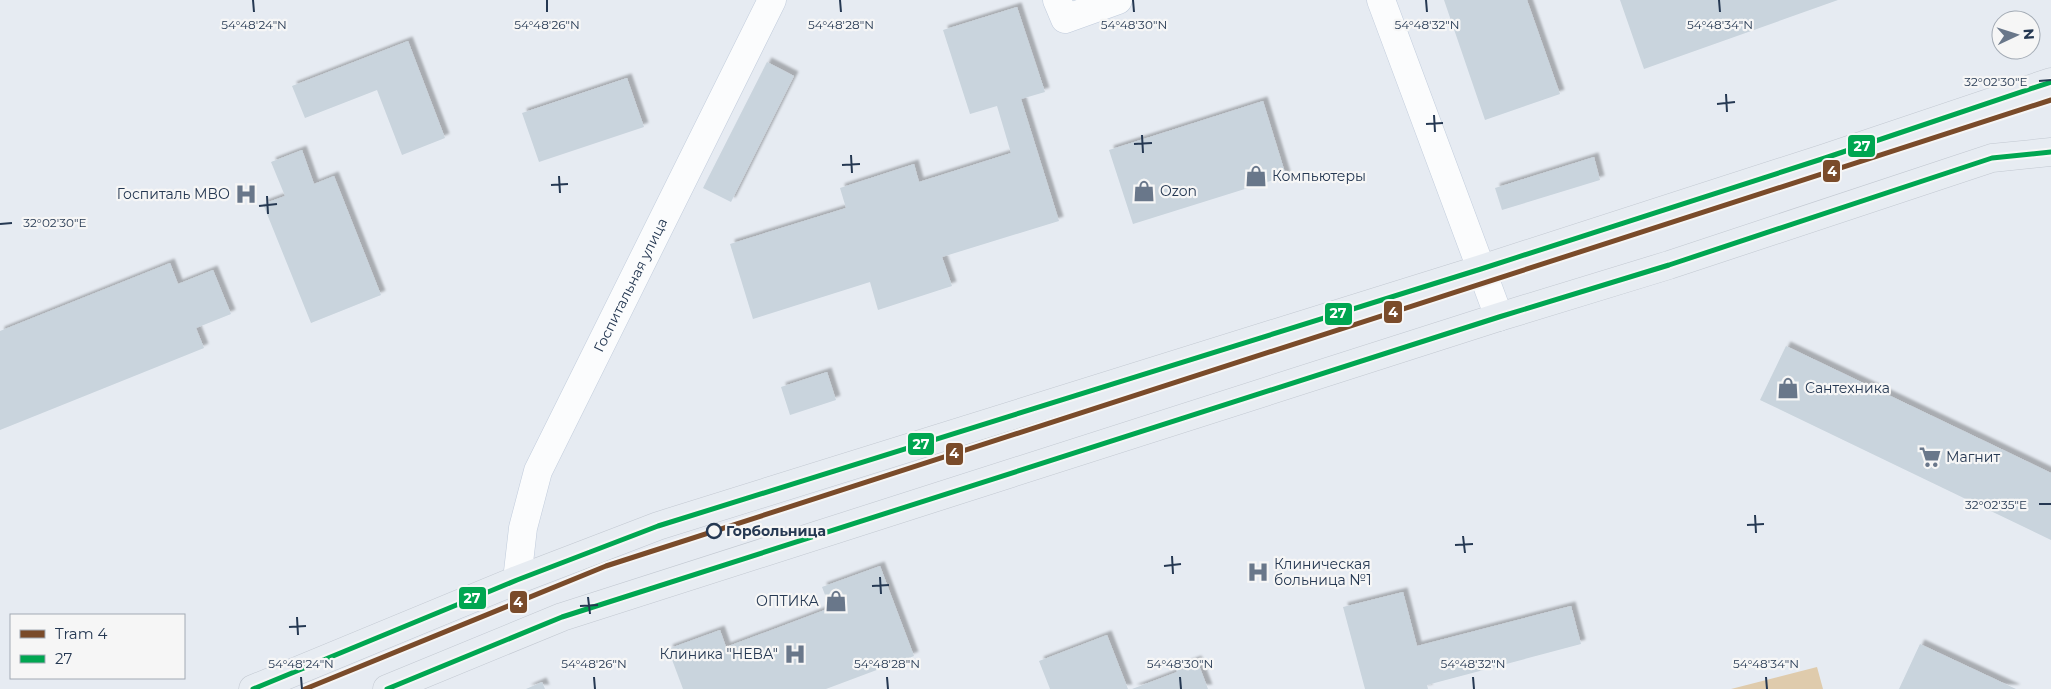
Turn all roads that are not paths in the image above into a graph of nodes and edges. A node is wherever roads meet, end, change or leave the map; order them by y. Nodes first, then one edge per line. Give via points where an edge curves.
1 (772, 0) edge
2 (1057, 0) edge
3 (1118, 0) edge
4 (1381, 0) edge
5 (2051, 82) edge
6 (2051, 90) edge
7 (2018, 93) junction
8 (2051, 138) edge
9 (2051, 152) edge
10 (1992, 158) junction
11 (1481, 269) junction
12 (1499, 317) junction
13 (517, 580) junction
14 (253, 689) edge
15 (387, 689) edge

1 - 13 street, Госпитальная улица via 538,471 523,528
2 - 3 street via 1065,19
4 - 11 street
5 - 7 main road
6 - 7 main road
7 - 11 main road
8 - 10 main road
9 - 10 main road
10 - 12 main road
11 - 12 street
11 - 13 main road via 658,526
12 - 15 main road via 562,617
13 - 14 main road

